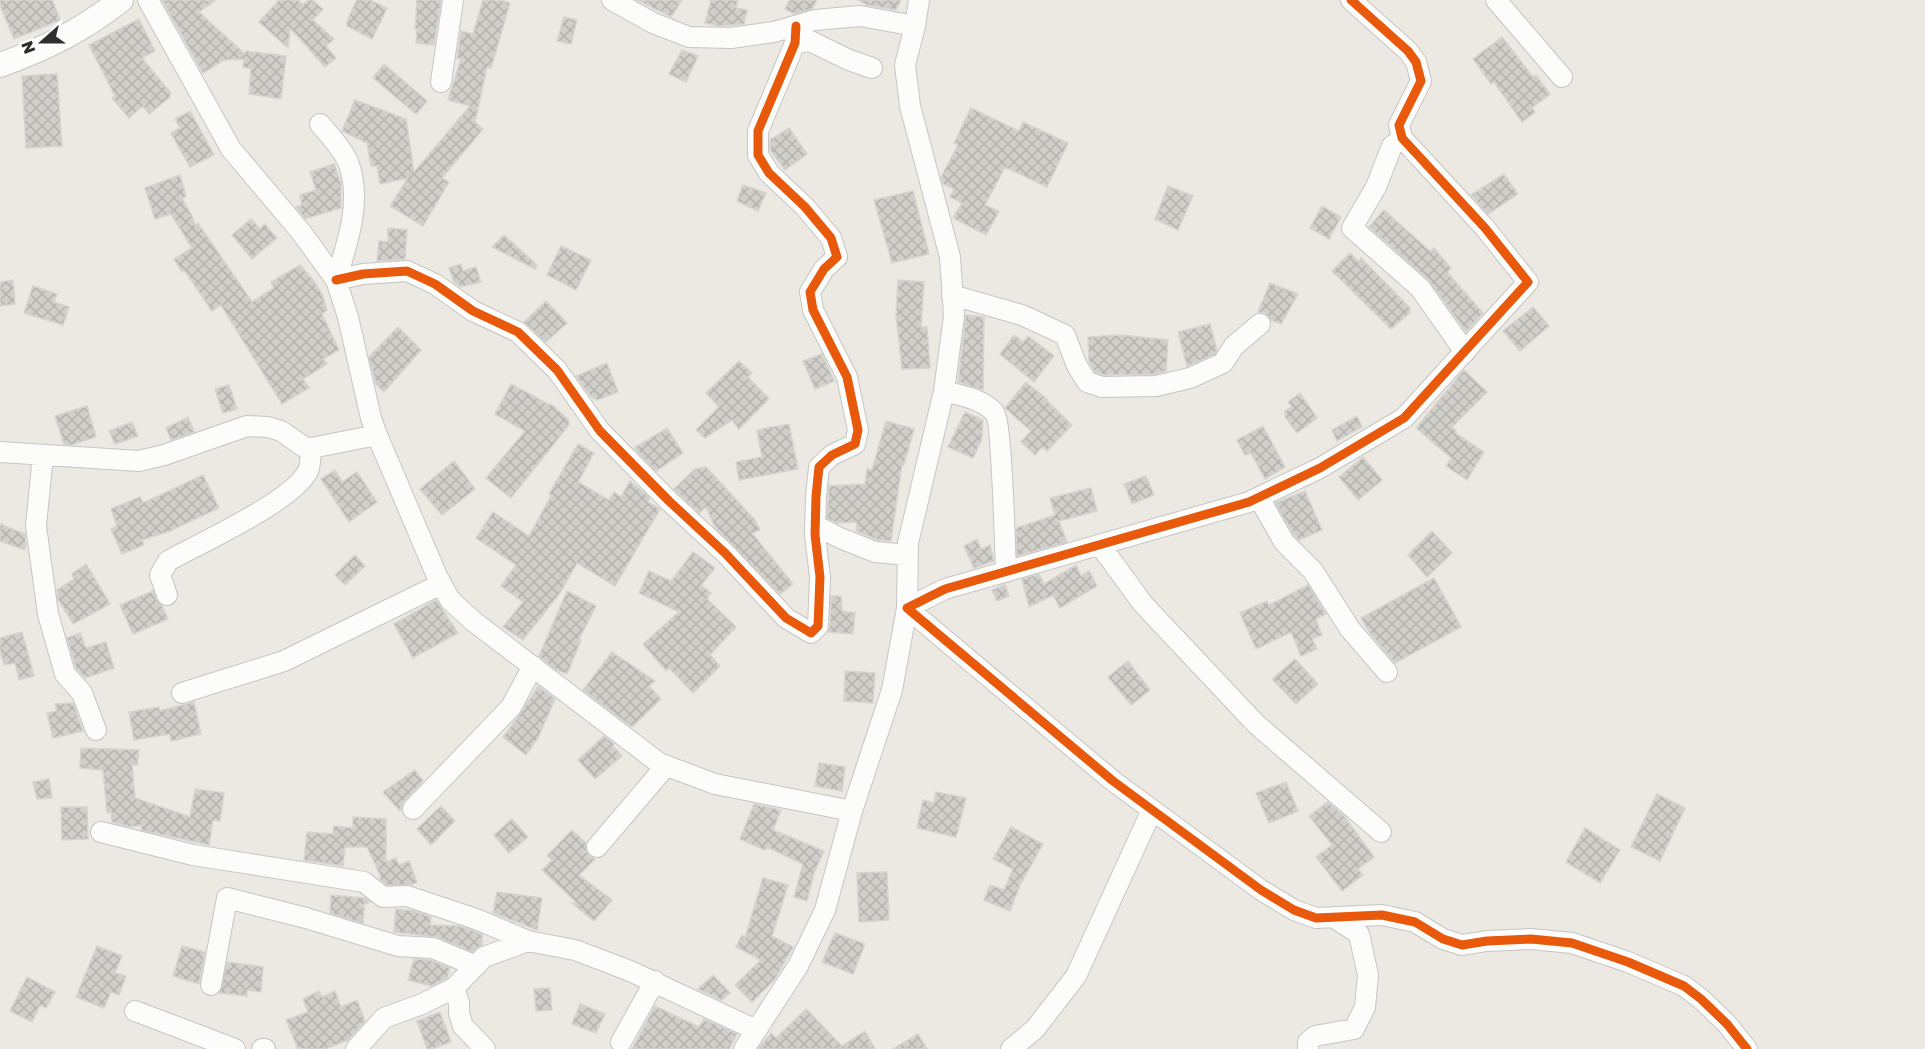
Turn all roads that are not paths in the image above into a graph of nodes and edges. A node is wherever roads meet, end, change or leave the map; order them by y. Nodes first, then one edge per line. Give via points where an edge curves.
1 (121, 0) edge
2 (148, 0) edge
3 (453, 0) edge
4 (612, 0) edge
5 (919, 0) edge
6 (1351, 0) edge
7 (1496, 0) edge
8 (915, 26) junction
9 (796, 34) junction
10 (0, 65) edge
11 (872, 68) dead end
12 (1562, 77) dead end
13 (441, 82) dead end
14 (320, 124) dead end
15 (1402, 138) junction
16 (336, 280) junction
17 (952, 295) junction
18 (1260, 324) dead end
19 (1465, 352) junction
20 (944, 392) junction
21 (377, 435) junction
22 (311, 448) junction
23 (0, 452) edge
24 (43, 455) junction
25 (1258, 498) junction
26 (815, 525) junction
27 (1100, 545) junction
28 (908, 555) junction
29 (1006, 572) junction
30 (441, 584) junction
31 (167, 595) dead end
32 (907, 608) junction
33 (533, 666) junction
34 (1387, 672) dead end
35 (182, 693) dead end
36 (96, 730) dead end
37 (666, 766) junction
38 (413, 810) dead end
39 (1152, 810) junction
40 (852, 811) junction
41 (101, 832) dead end
42 (1381, 832) dead end
43 (597, 847) dead end
44 (1333, 917) junction
45 (528, 941) junction
46 (476, 966) junction
47 (656, 981) junction
48 (212, 986) dead end
49 (454, 988) junction
50 (135, 1011) dead end
51 (756, 1030) junction
52 (621, 1042) dead end
53 (235, 1049) edge
54 (356, 1049) edge
55 (484, 1049) edge
56 (744, 1049) edge
57 (1011, 1049) edge
58 (1308, 1049) edge
59 (1747, 1049) edge

1 - 10 street via 92,23
2 - 16 street via 231,149
3 - 13 street
4 - 9 street via 689,37
5 - 8 street
6 - 15 street via 1416,62 1421,81 1399,125
7 - 12 street
8 - 9 street via 860,16 815,20
8 - 17 street via 905,65 910,106 950,257
9 - 11 street
9 - 26 street via 758,131 758,155 831,238 837,257 810,292 813,310 847,377 858,430 855,444 832,455 819,467
14 - 16 street via 347,161 354,183 351,229
15 - 19 street via 1392,146 1377,187 1352,228 1420,288
15 - 19 street via 1485,228 1528,282
16 - 21 street
16 - 26 street via 407,270 473,311 518,332 556,370 600,431 786,618 811,633 818,626 820,577
17 - 18 street via 1022,315 1065,335 1087,382 1102,387 1156,386 1190,378 1223,363 1234,346
17 - 20 street via 954,316
19 - 25 street via 1404,418 1320,468
20 - 28 street
20 - 29 street via 984,402 996,414
21 - 22 street
21 - 30 street
22 - 24 street via 274,429 247,426 140,461
22 - 31 street via 309,469 301,481 272,505 168,561 160,574
23 - 24 street
24 - 36 street via 36,526 48,614 65,674 82,693
25 - 27 street
25 - 34 street via 1284,542 1313,572 1350,629
26 - 28 street via 875,552
27 - 29 street
27 - 42 street via 1143,604 1256,724
28 - 32 street
29 - 32 street via 945,589
30 - 33 street via 450,600 473,621
30 - 35 street via 284,661
32 - 39 street
32 - 40 street via 892,690
33 - 37 street
33 - 38 street via 511,707
37 - 40 street via 715,784
37 - 43 street
39 - 44 street via 1294,910 1317,918
39 - 57 street via 1076,976 1035,1029
40 - 51 street via 825,910 798,966
41 - 45 street via 193,855 364,882 383,897 407,896
44 - 58 street via 1359,934 1368,975 1365,1007 1354,1029 1315,1036 1308,1042
44 - 59 street via 1382,915 1415,922 1462,945 1531,939 1572,943 1684,987 1727,1024
45 - 46 street via 484,957
45 - 47 street via 575,950
46 - 48 street via 433,948 398,946 227,898
46 - 49 street
47 - 51 street
47 - 52 street
49 - 54 street via 384,1018
49 - 55 street via 463,1026
50 - 53 street
51 - 56 street

